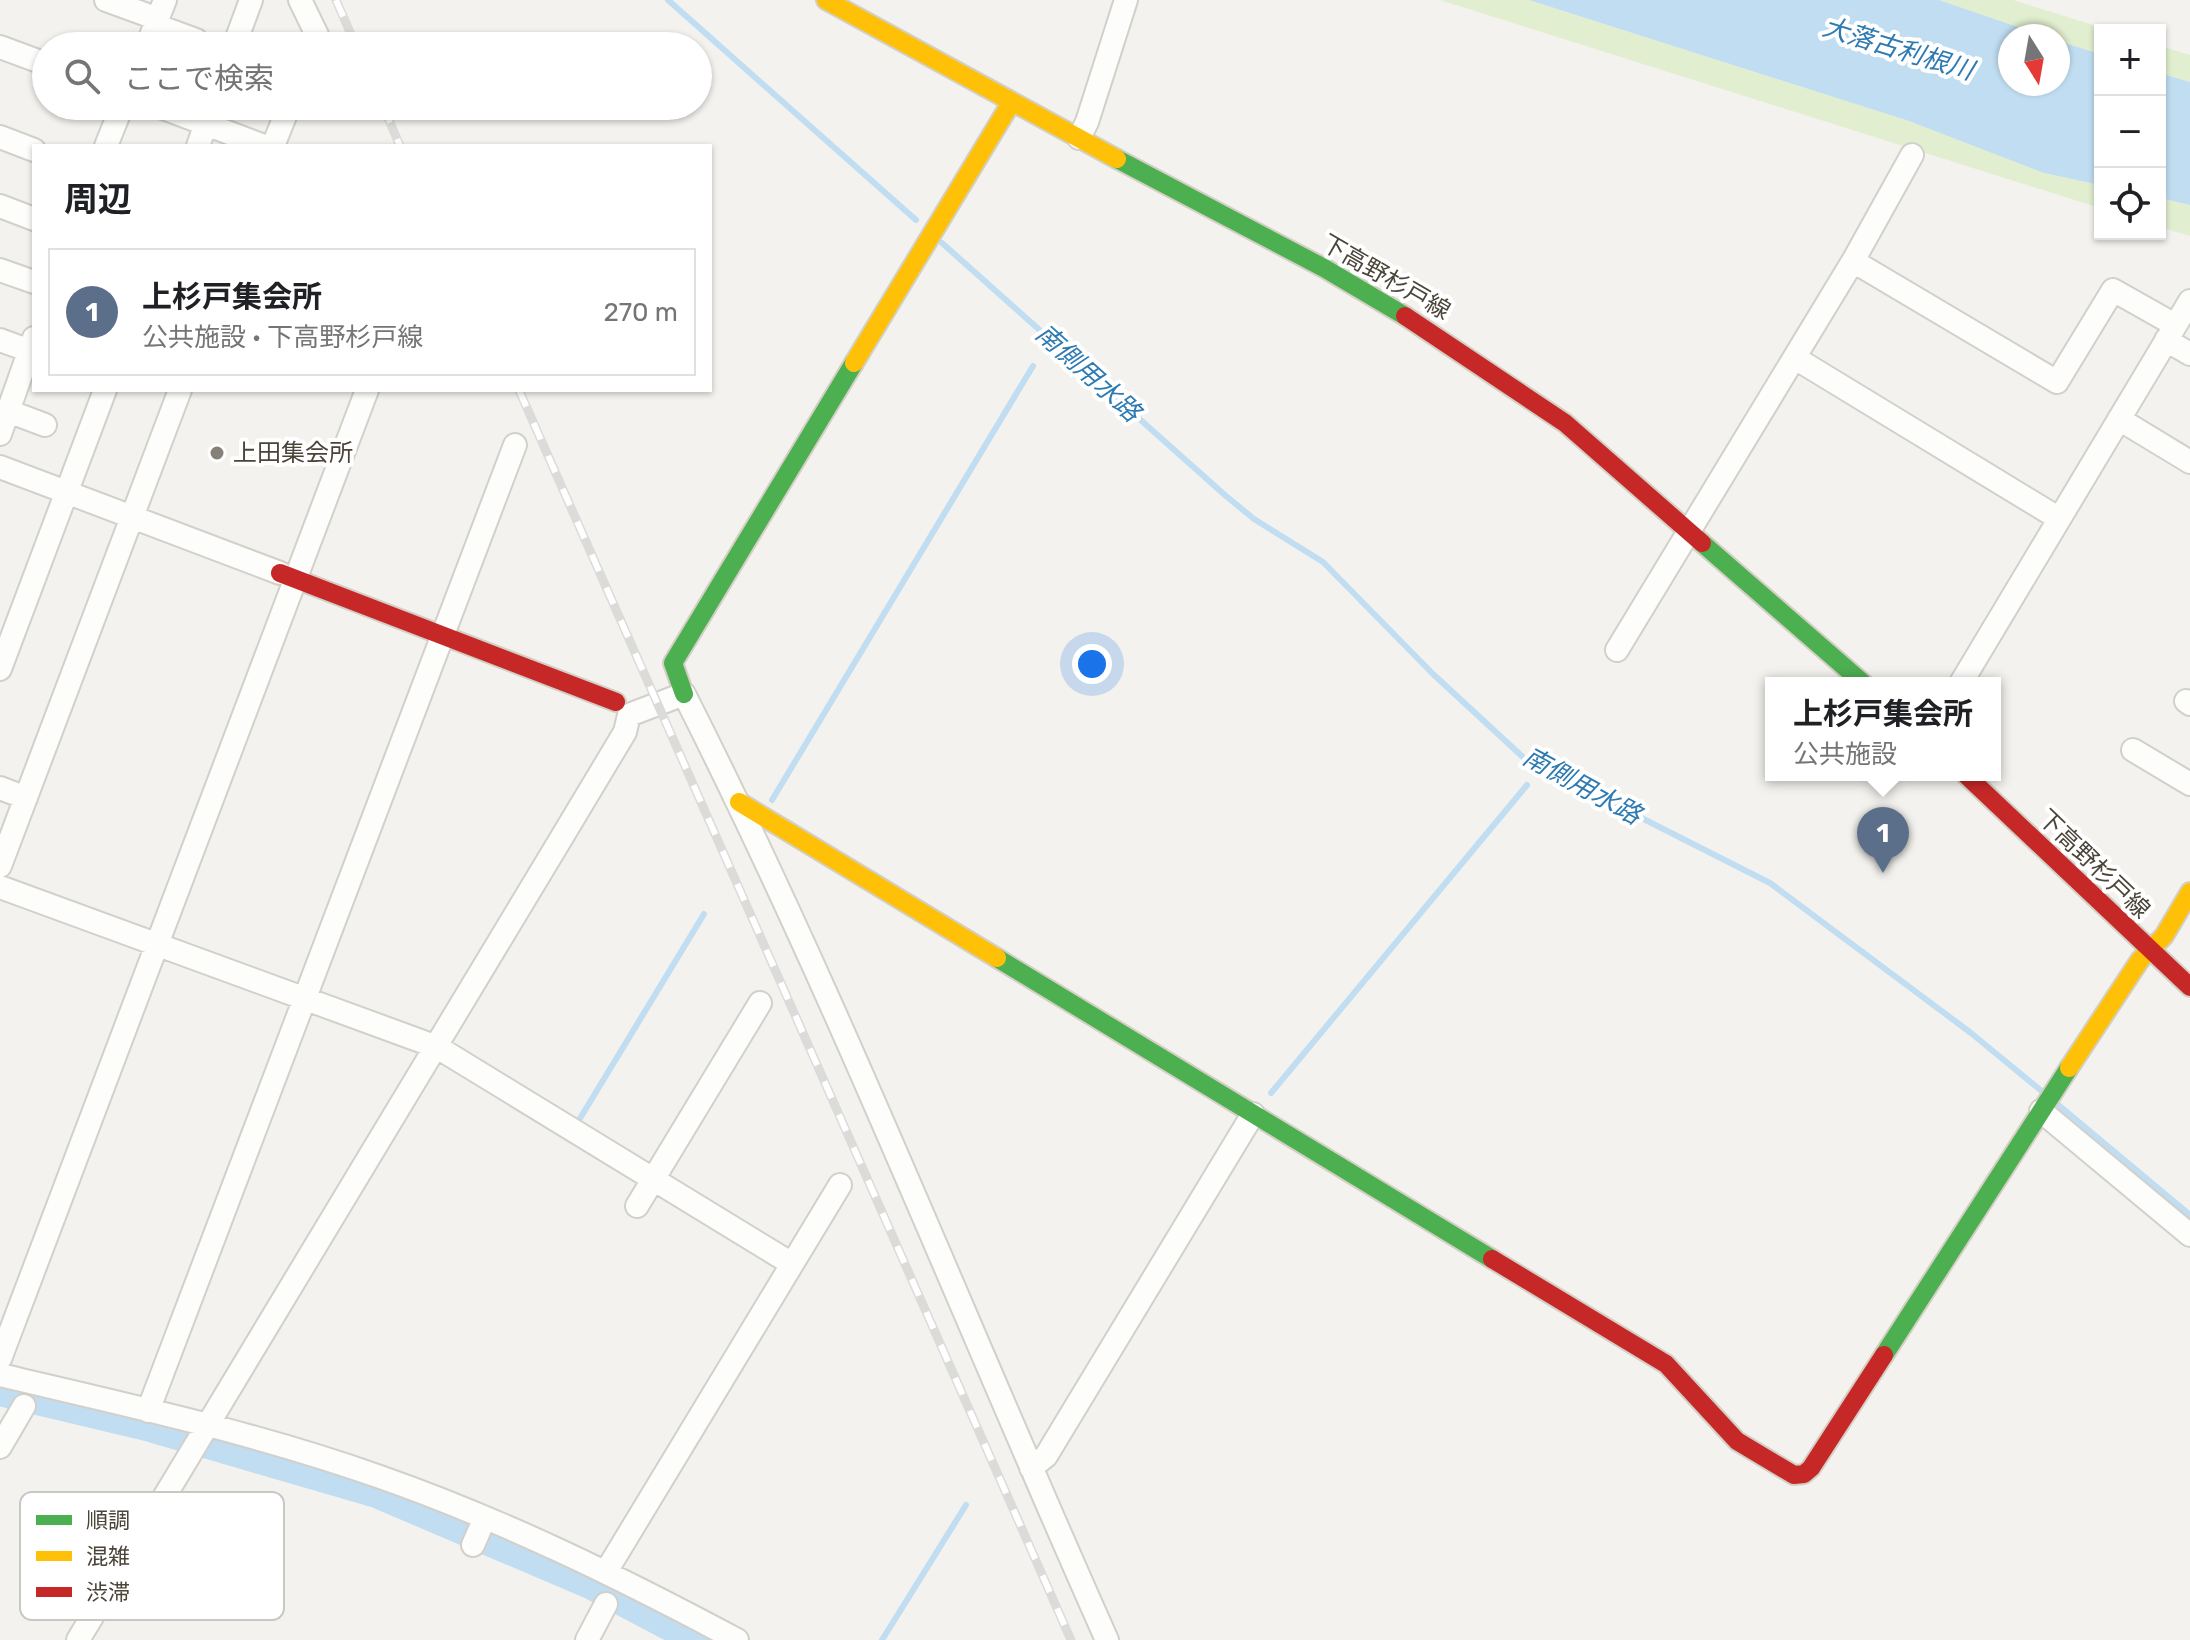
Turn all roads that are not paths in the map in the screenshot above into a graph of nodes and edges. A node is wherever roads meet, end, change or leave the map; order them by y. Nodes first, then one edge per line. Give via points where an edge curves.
1 (106, 0) edge
2 (251, 0) edge
3 (300, 0) edge
4 (826, 0) edge
5 (1126, 0) edge
6 (156, 23) edge
7 (177, 32) edge
8 (239, 32) edge
9 (316, 32) edge
10 (0, 47) edge
11 (32, 59) edge
12 (1011, 103) junction
13 (116, 120) edge
14 (207, 120) edge
15 (218, 120) edge
16 (283, 120) edge
17 (0, 137) edge
18 (1079, 138) junction
19 (107, 144) edge
20 (199, 144) edge
21 (260, 144) edge
22 (274, 144) edge
23 (32, 149) edge
24 (1912, 155) dead end
25 (0, 206) edge
26 (32, 218) edge
27 (1853, 261) junction
28 (0, 270) edge
29 (32, 281) edge
30 (2190, 301) edge
31 (2170, 333) junction
32 (0, 340) edge
33 (32, 345) edge
34 (2190, 354) edge
35 (1795, 358) junction
36 (104, 392) edge
37 (179, 392) edge
38 (366, 392) edge
39 (8, 411) junction
40 (2119, 419) junction
41 (45, 425) dead end
42 (0, 434) edge
43 (515, 445) dead end
44 (2190, 462) edge
45 (0, 467) edge
46 (67, 492) junction
47 (133, 516) junction
48 (2058, 518) junction
49 (1689, 532) junction
50 (288, 576) junction
51 (443, 634) junction
52 (1617, 650) dead end
53 (0, 669) edge
54 (1856, 677) edge
55 (1965, 677) edge
56 (684, 694) junction
57 (622, 708) junction
58 (2133, 750) dead end
59 (1972, 781) edge
60 (2190, 784) edge
61 (0, 788) edge
62 (26, 798) junction
63 (739, 802) junction
64 (0, 866) edge
65 (0, 887) edge
66 (2190, 892) edge
67 (157, 945) junction
68 (2149, 949) junction
69 (2190, 987) edge
70 (304, 1000) junction
71 (760, 1003) dead end
72 (437, 1047) junction
73 (2041, 1111) junction
74 (1253, 1114) junction
75 (653, 1179) junction
76 (840, 1185) dead end
77 (637, 1206) dead end
78 (2190, 1235) edge
79 (792, 1264) junction
80 (0, 1359) edge
81 (0, 1375) edge
82 (24, 1406) dead end
83 (148, 1411) junction
84 (207, 1425) junction
85 (0, 1447) edge
86 (1031, 1468) junction
87 (168, 1492) edge
88 (484, 1520) junction
89 (473, 1545) dead end
90 (607, 1570) junction
91 (606, 1604) dead end
92 (90, 1620) edge
93 (78, 1640) edge
94 (587, 1640) edge
95 (737, 1640) edge
96 (1107, 1640) edge

1 - 6 street
2 - 8 street
3 - 9 street
4 - 12 street, 下高野杉戸線
5 - 18 street
6 - 7 street
10 - 11 street
12 - 18 street, 下高野杉戸線
12 - 56 street via 673,663
13 - 19 street
14 - 20 street
15 - 21 street
16 - 22 street
17 - 23 street
18 - 49 street, 下高野杉戸線 via 1324,268 1445,340 1565,423
24 - 27 street
25 - 26 street
27 - 31 street via 2057,382 2113,290
27 - 35 street
28 - 29 street
30 - 31 street
31 - 34 street
31 - 40 street
32 - 33 street
33 - 39 street
35 - 48 street
35 - 49 street
36 - 46 street
37 - 47 street
38 - 50 street
39 - 41 street
39 - 42 street
40 - 44 street
40 - 48 street
43 - 51 street
45 - 46 street
46 - 47 street
46 - 53 street
47 - 50 street
47 - 62 street
48 - 55 street
49 - 52 street
49 - 54 street, 下高野杉戸線
50 - 51 street
50 - 67 street
51 - 57 street
51 - 70 street
56 - 57 street
56 - 63 street
57 - 72 street via 625,732
58 - 60 street
59 - 68 street, 下高野杉戸線
61 - 62 street
62 - 64 street
63 - 74 street
63 - 86 street
65 - 67 street
66 - 68 street via 2164,936
67 - 70 street
67 - 80 street
68 - 69 street, 下高野杉戸線
68 - 73 street
70 - 72 street
70 - 83 street
71 - 75 street
72 - 75 street
72 - 84 street
73 - 74 street via 1811,1468 1794,1475 1737,1441 1666,1364
73 - 78 street
74 - 86 street via 1046,1456
75 - 77 street
75 - 79 street
76 - 79 street
79 - 90 street
81 - 83 street
82 - 85 street
83 - 84 street
84 - 87 street
84 - 88 street via 380,1477
86 - 96 street
88 - 89 street
88 - 90 street
90 - 95 street
91 - 94 street
92 - 93 street

